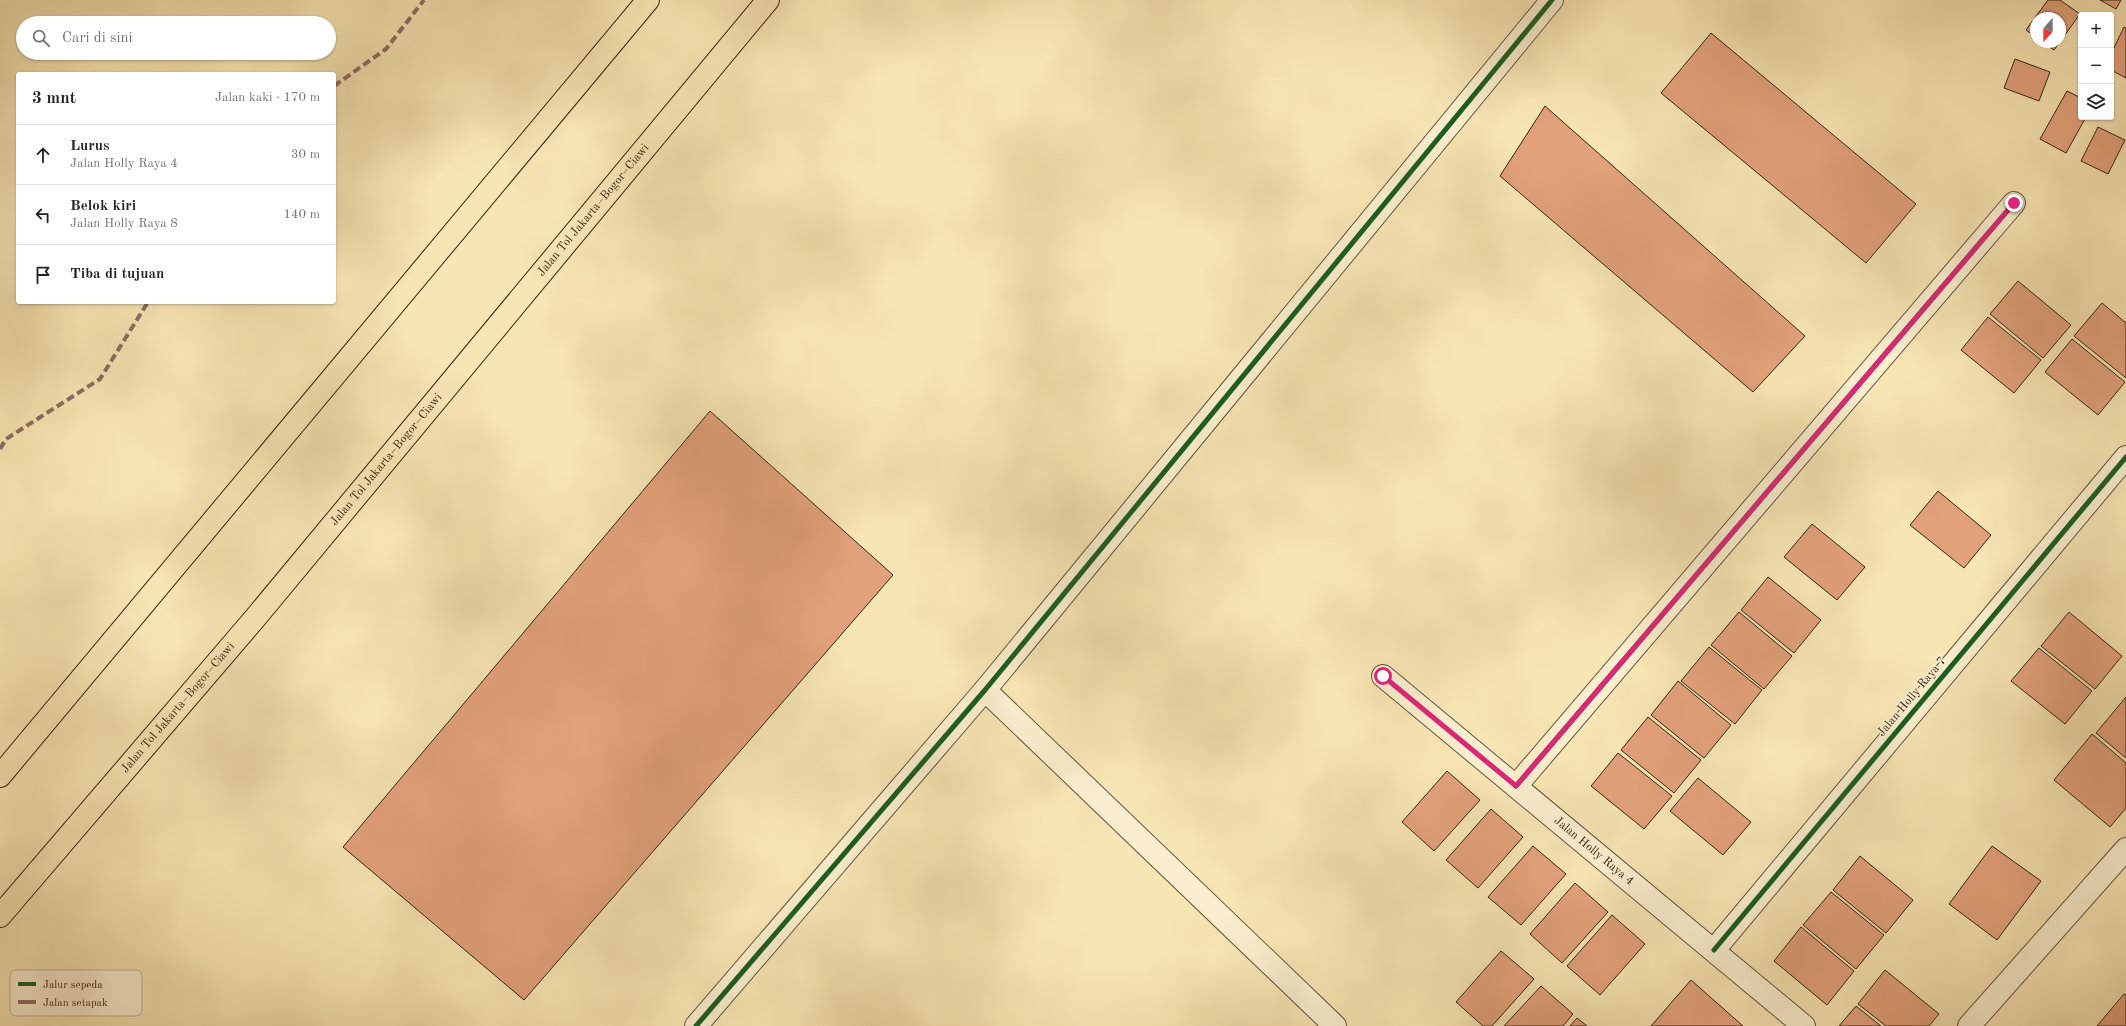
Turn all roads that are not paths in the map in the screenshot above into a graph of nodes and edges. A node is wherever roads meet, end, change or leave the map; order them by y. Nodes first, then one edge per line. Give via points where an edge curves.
1 (648, 0) edge
2 (768, 0) edge
3 (1552, 0) edge
4 (2014, 203) dead end
5 (2126, 457) edge
6 (1383, 676) dead end
7 (985, 690) junction
8 (0, 776) edge
9 (1516, 786) junction
10 (2126, 849) edge
11 (0, 916) edge
12 (1714, 950) junction
13 (696, 1026) edge
14 (1335, 1026) edge
15 (1804, 1026) edge
16 (1969, 1026) edge

1 - 8 highway
2 - 11 highway, Jalan Tol Jakarta–Bogor–Ciawi via 256,617
3 - 7 street
4 - 9 street
5 - 12 street, Jalan Holly Raya 7
6 - 9 street, Jalan Holly Raya 4
7 - 13 street
7 - 14 street
9 - 12 street, Jalan Holly Raya 4
10 - 16 street
12 - 15 street, Jalan Holly Raya 4

